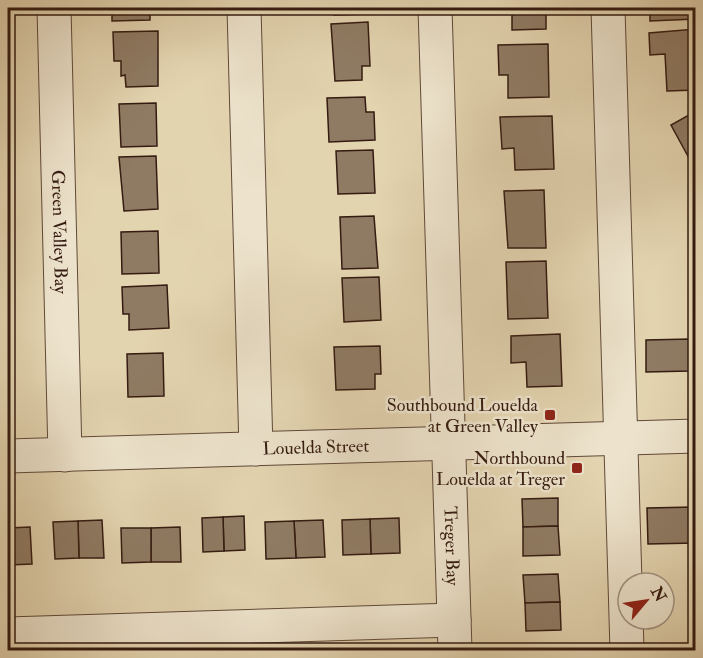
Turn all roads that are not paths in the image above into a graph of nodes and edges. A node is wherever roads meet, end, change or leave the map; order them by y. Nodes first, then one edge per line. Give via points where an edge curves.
1 (54, 8) edge
2 (244, 8) edge
3 (435, 8) edge
4 (608, 8) edge
5 (696, 436) edge
6 (621, 439) junction
7 (447, 443) junction
8 (256, 449) junction
9 (65, 455) junction
10 (8, 456) edge
11 (8, 634) edge
12 (455, 636) edge
13 (627, 651) edge

1 - 9 street, Green Valley Bay
2 - 8 street
3 - 7 street
4 - 6 street
5 - 6 street, Louelda Street
6 - 7 street, Louelda Street
6 - 13 street
7 - 8 street, Louelda Street
7 - 12 street, Treger Bay
8 - 9 street, Louelda Street
9 - 10 street, Louelda Street
11 - 12 street

